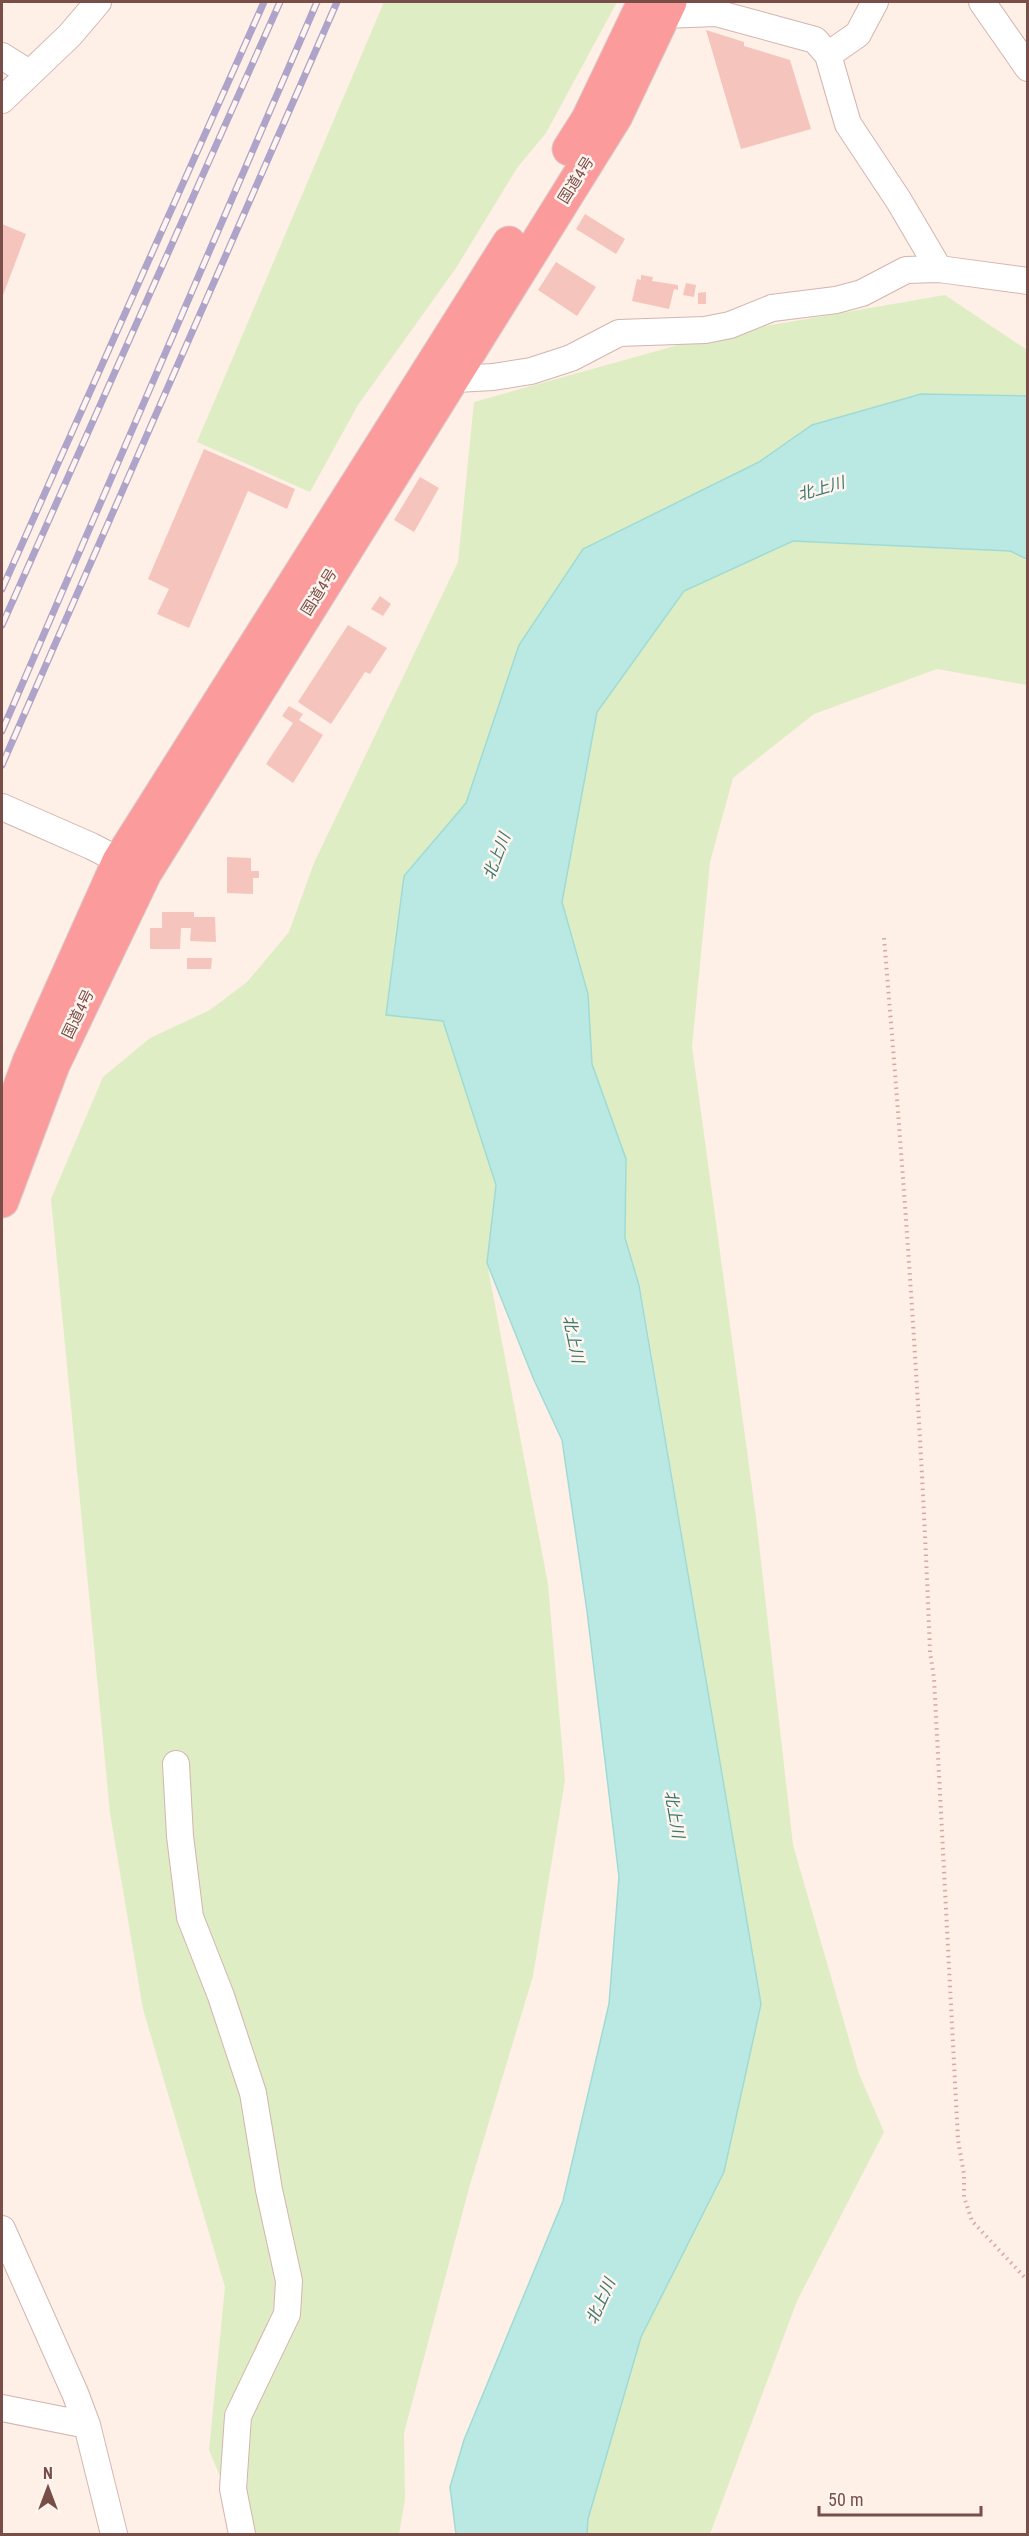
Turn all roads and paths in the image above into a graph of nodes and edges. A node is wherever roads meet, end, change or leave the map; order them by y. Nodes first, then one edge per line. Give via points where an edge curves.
1 (99, 2) edge
2 (874, 2) edge
3 (982, 2) edge
4 (654, 7) edge
5 (722, 7) edge
6 (828, 55) junction
7 (2, 56) edge
8 (1024, 56) edge
9 (29, 73) junction
10 (2, 100) edge
11 (939, 269) junction
12 (1028, 281) edge
13 (436, 380) junction
14 (2, 807) edge
15 (132, 867) junction
16 (884, 938) dead end
17 (2, 1136) edge
18 (2, 1201) edge
19 (176, 1764) dead end
20 (2, 2229) edge
21 (1028, 2281) edge
22 (2, 2408) edge
23 (87, 2425) junction
24 (114, 2535) edge
25 (242, 2535) edge

1 - 9 street
2 - 6 street via 858,34
3 - 8 street
4 - 5 street
4 - 13 highway, 国道4号
5 - 6 street via 815,40
6 - 11 street via 848,124
7 - 9 street
9 - 10 street
11 - 12 street
11 - 13 street via 906,270 862,293 772,308 730,325 705,330 619,333 562,362 531,371
13 - 15 highway, 国道4号
14 - 15 street
15 - 17 highway, 国道4号 via 29,1062
15 - 18 highway, 国道4号
16 - 21 path via 924,1484 930,1652 964,2197 972,2221
19 - 25 street via 190,1917 253,2093 289,2281 287,2314 238,2416 233,2489
20 - 23 street
22 - 23 street
23 - 24 street

